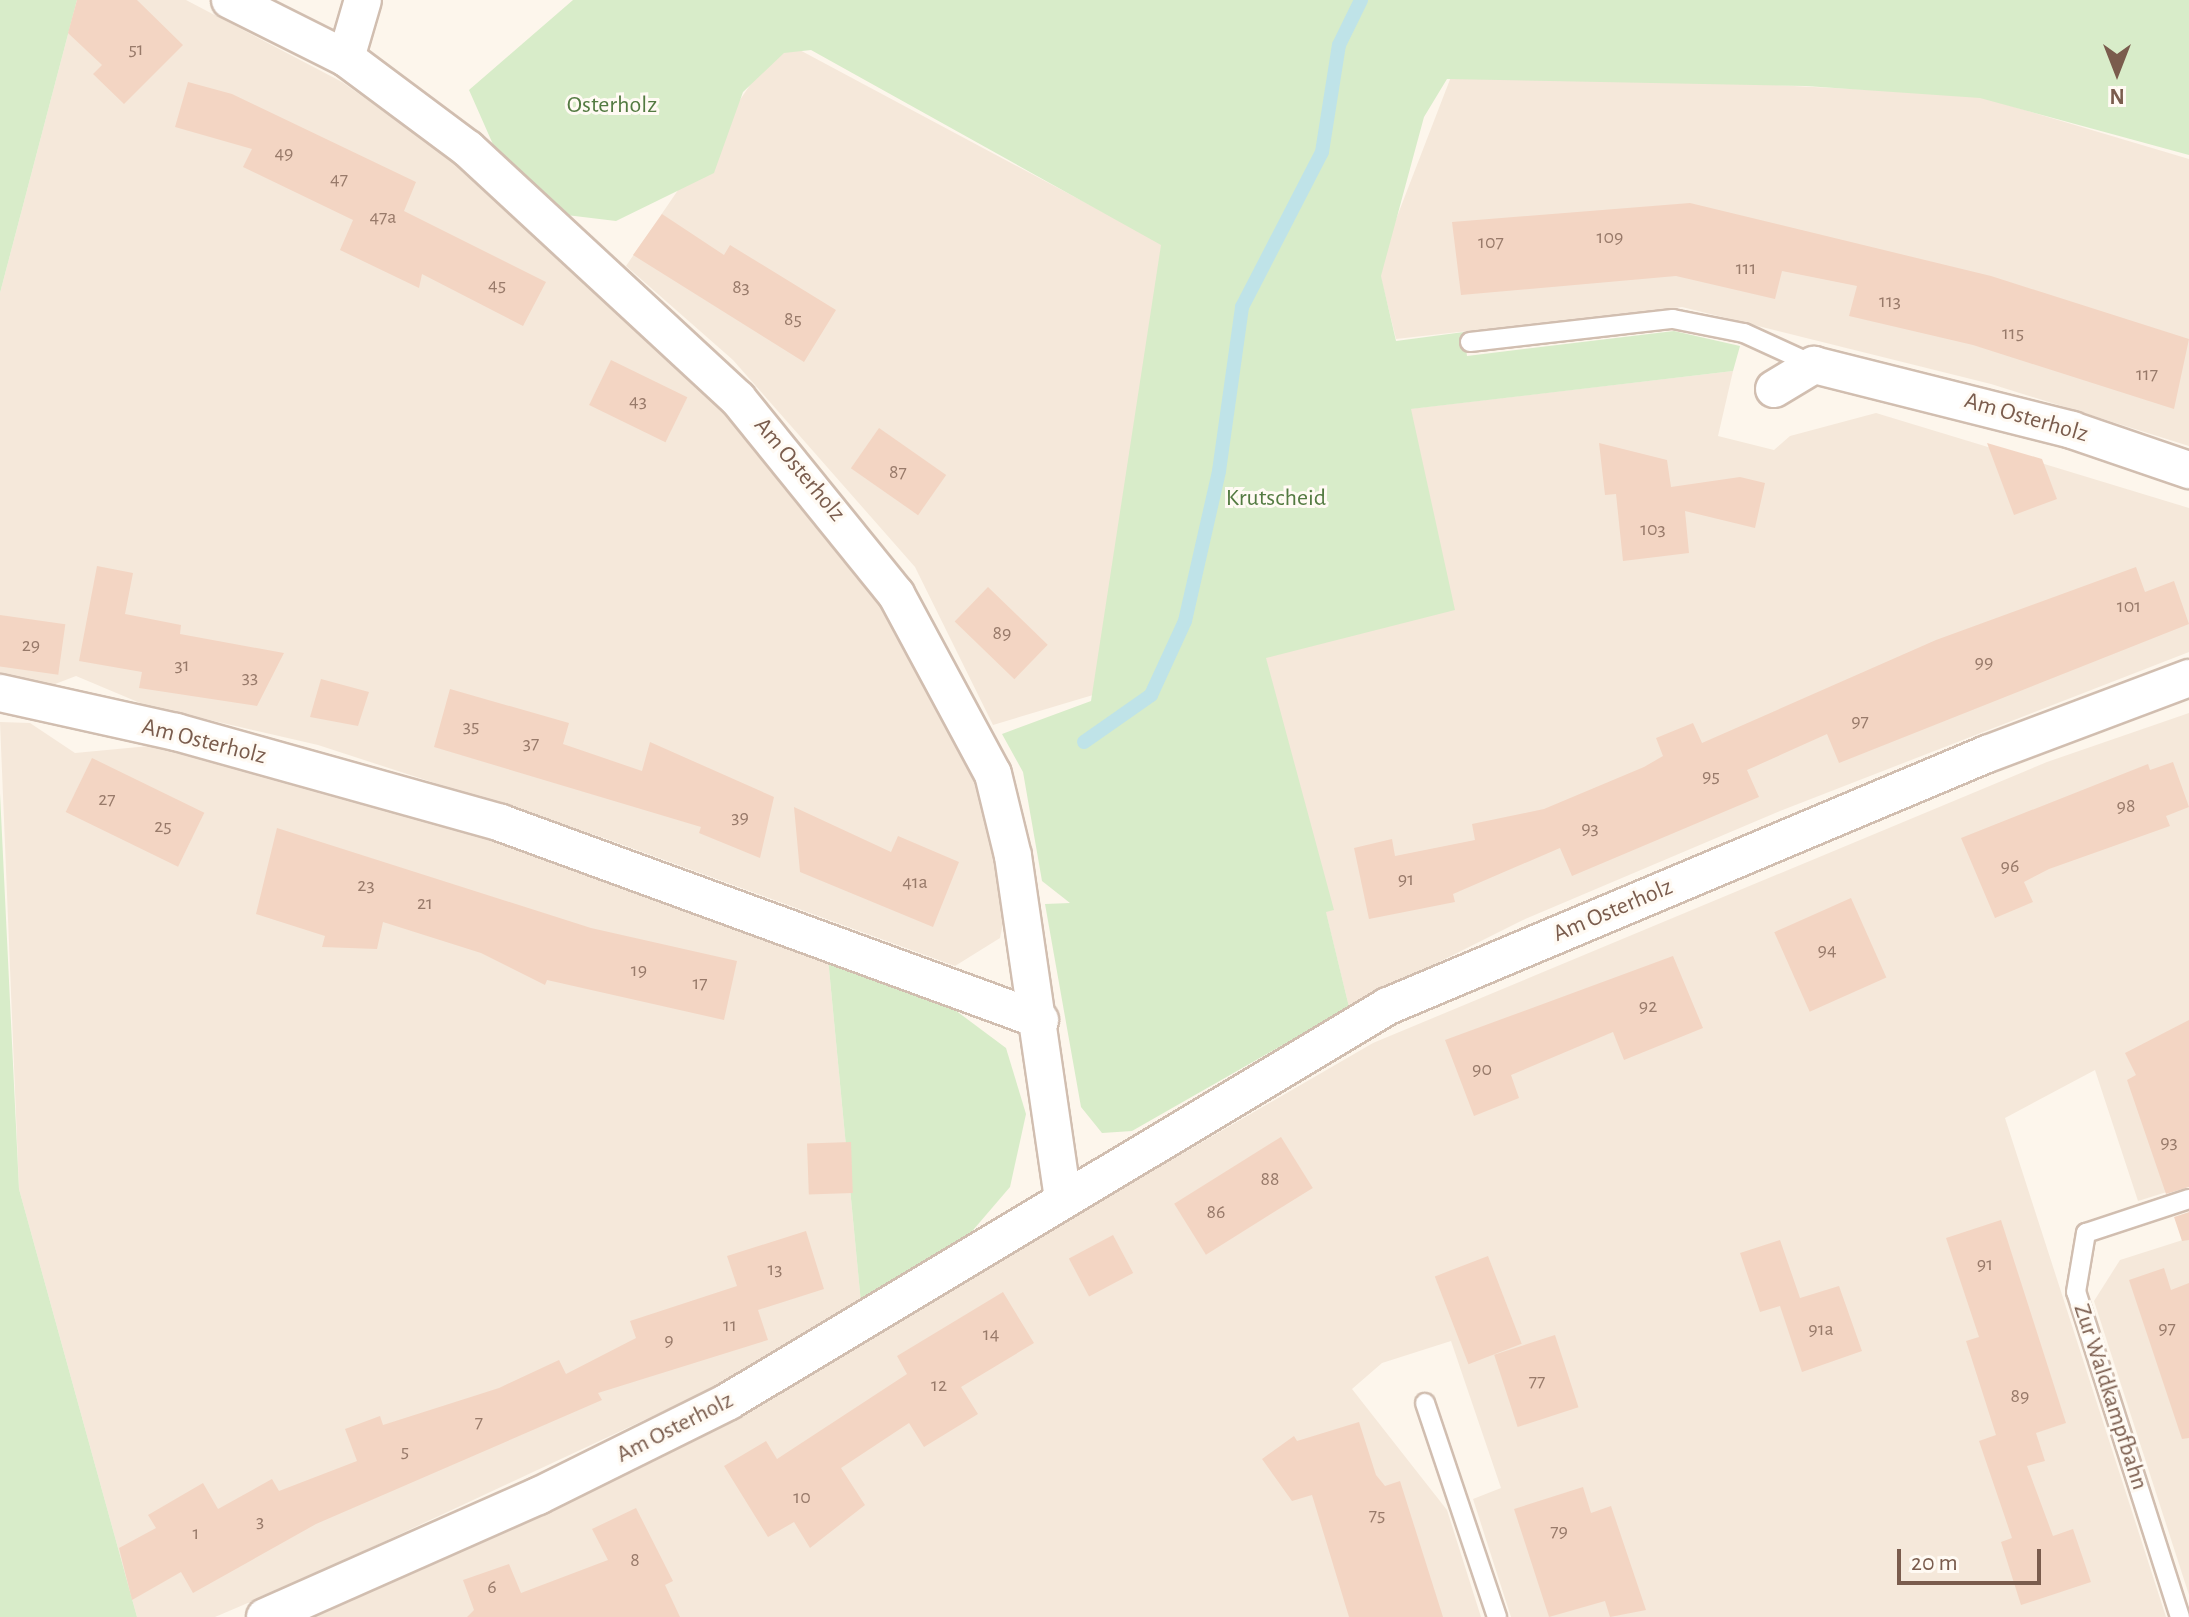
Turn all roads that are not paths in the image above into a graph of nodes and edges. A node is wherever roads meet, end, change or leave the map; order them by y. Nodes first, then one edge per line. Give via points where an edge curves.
1 (230, 0) edge
2 (363, 0) edge
3 (346, 58) junction
4 (1470, 342) dead end
5 (1814, 365) junction
6 (1774, 389) dead end
7 (2189, 470) edge
8 (2189, 678) edge
9 (0, 693) edge
10 (1040, 1020) junction
11 (1063, 1197) junction
12 (2189, 1199) edge
13 (1425, 1403) dead end
14 (265, 1617) edge
15 (1497, 1617) edge
16 (2180, 1617) edge

1 - 3 street, Am Osterholz
2 - 3 street
3 - 10 street, Am Osterholz via 468,149 738,399 896,594 993,774
4 - 5 lane, Am Osterholz via 1673,319 1744,333
5 - 6 street
5 - 7 street, Am Osterholz via 2072,430
8 - 11 street, Am Osterholz via 1987,754 1388,1006
9 - 10 street, Am Osterholz via 176,732 501,823
10 - 11 street, Am Osterholz
11 - 14 street, Am Osterholz via 729,1401 525,1502
12 - 16 lane, Zur Waldkampfbahn via 2086,1233 2076,1292
13 - 15 lane

